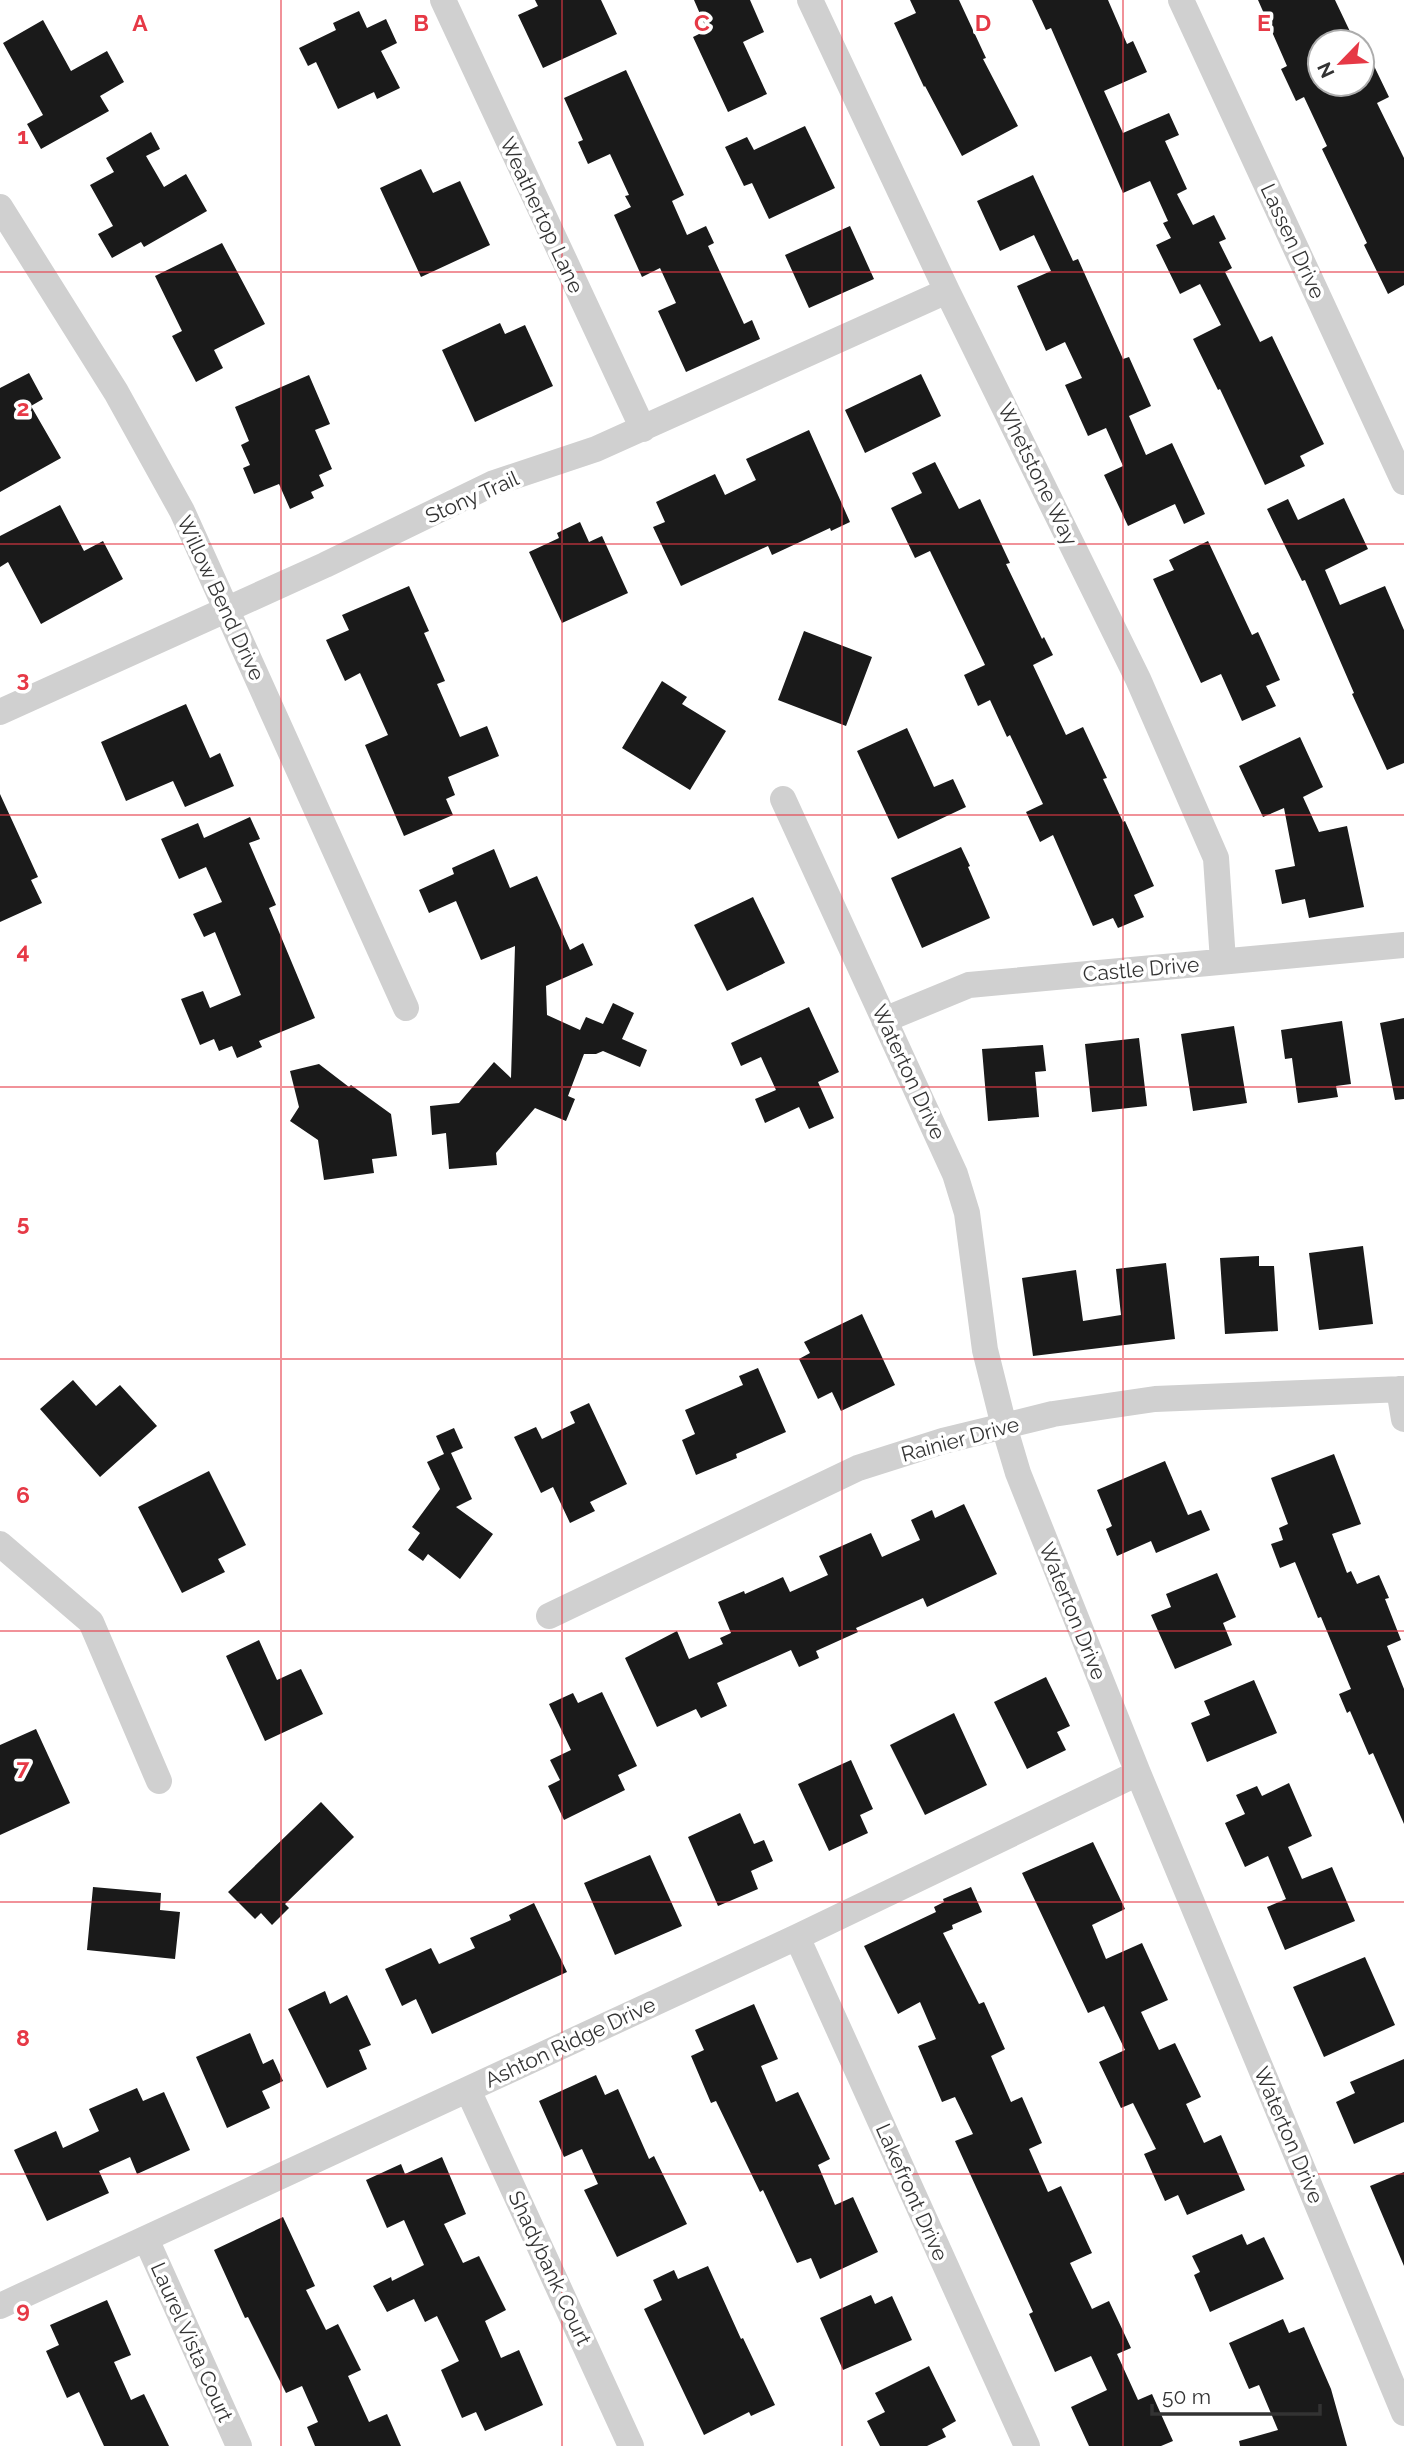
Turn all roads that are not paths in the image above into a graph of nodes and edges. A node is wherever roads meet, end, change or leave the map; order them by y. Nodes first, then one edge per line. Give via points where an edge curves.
1 (443, 0) edge
2 (1181, 0) edge
3 (812, 1) edge
4 (0, 207) edge
5 (947, 290) junction
6 (643, 429) junction
7 (1404, 482) edge
8 (226, 608) junction
9 (0, 712) edge
10 (783, 799) dead end
11 (1404, 945) edge
12 (1223, 961) junction
13 (406, 1008) dead end
14 (884, 1020) junction
15 (1401, 1389) edge
16 (1404, 1419) edge
17 (1004, 1426) junction
18 (0, 1544) edge
19 (549, 1616) dead end
20 (1138, 1773) junction
21 (159, 1781) dead end
22 (797, 1937) junction
23 (468, 2090) junction
24 (146, 2239) junction
25 (0, 2306) edge
26 (1404, 2413) edge
27 (239, 2446) edge
28 (631, 2446) edge
29 (1027, 2446) edge

1 - 6 street, Weathertop Lane
2 - 7 street, Lassen Drive
3 - 5 street, Whetstone Way
4 - 8 street, Willow Bend Drive via 123,404 182,511
5 - 6 street, Stony Trail
5 - 12 street, Whetstone Way via 1138,679 1216,858
6 - 8 street, Stony Trail via 494,483
8 - 9 street, Stony Trail
8 - 13 street, Willow Bend Drive
10 - 14 street, Waterton Drive
11 - 12 street, Castle Drive
12 - 14 street, Castle Drive via 969,985
14 - 17 street, Waterton Drive via 955,1174 967,1213 985,1350
15 - 16 street
15 - 17 street, Rainier Drive via 1155,1399
17 - 19 street, Rainier Drive via 858,1468
17 - 20 street, Waterton Drive via 1018,1473
18 - 21 street via 91,1622
20 - 22 street, Ashton Ridge Drive
20 - 26 street, Waterton Drive
22 - 23 street, Ashton Ridge Drive
22 - 29 street, Lakefront Drive
23 - 24 street, Ashton Ridge Drive
23 - 28 street, Shadybank Court
24 - 25 street, Ashton Ridge Drive
24 - 27 street, Laurel Vista Court

